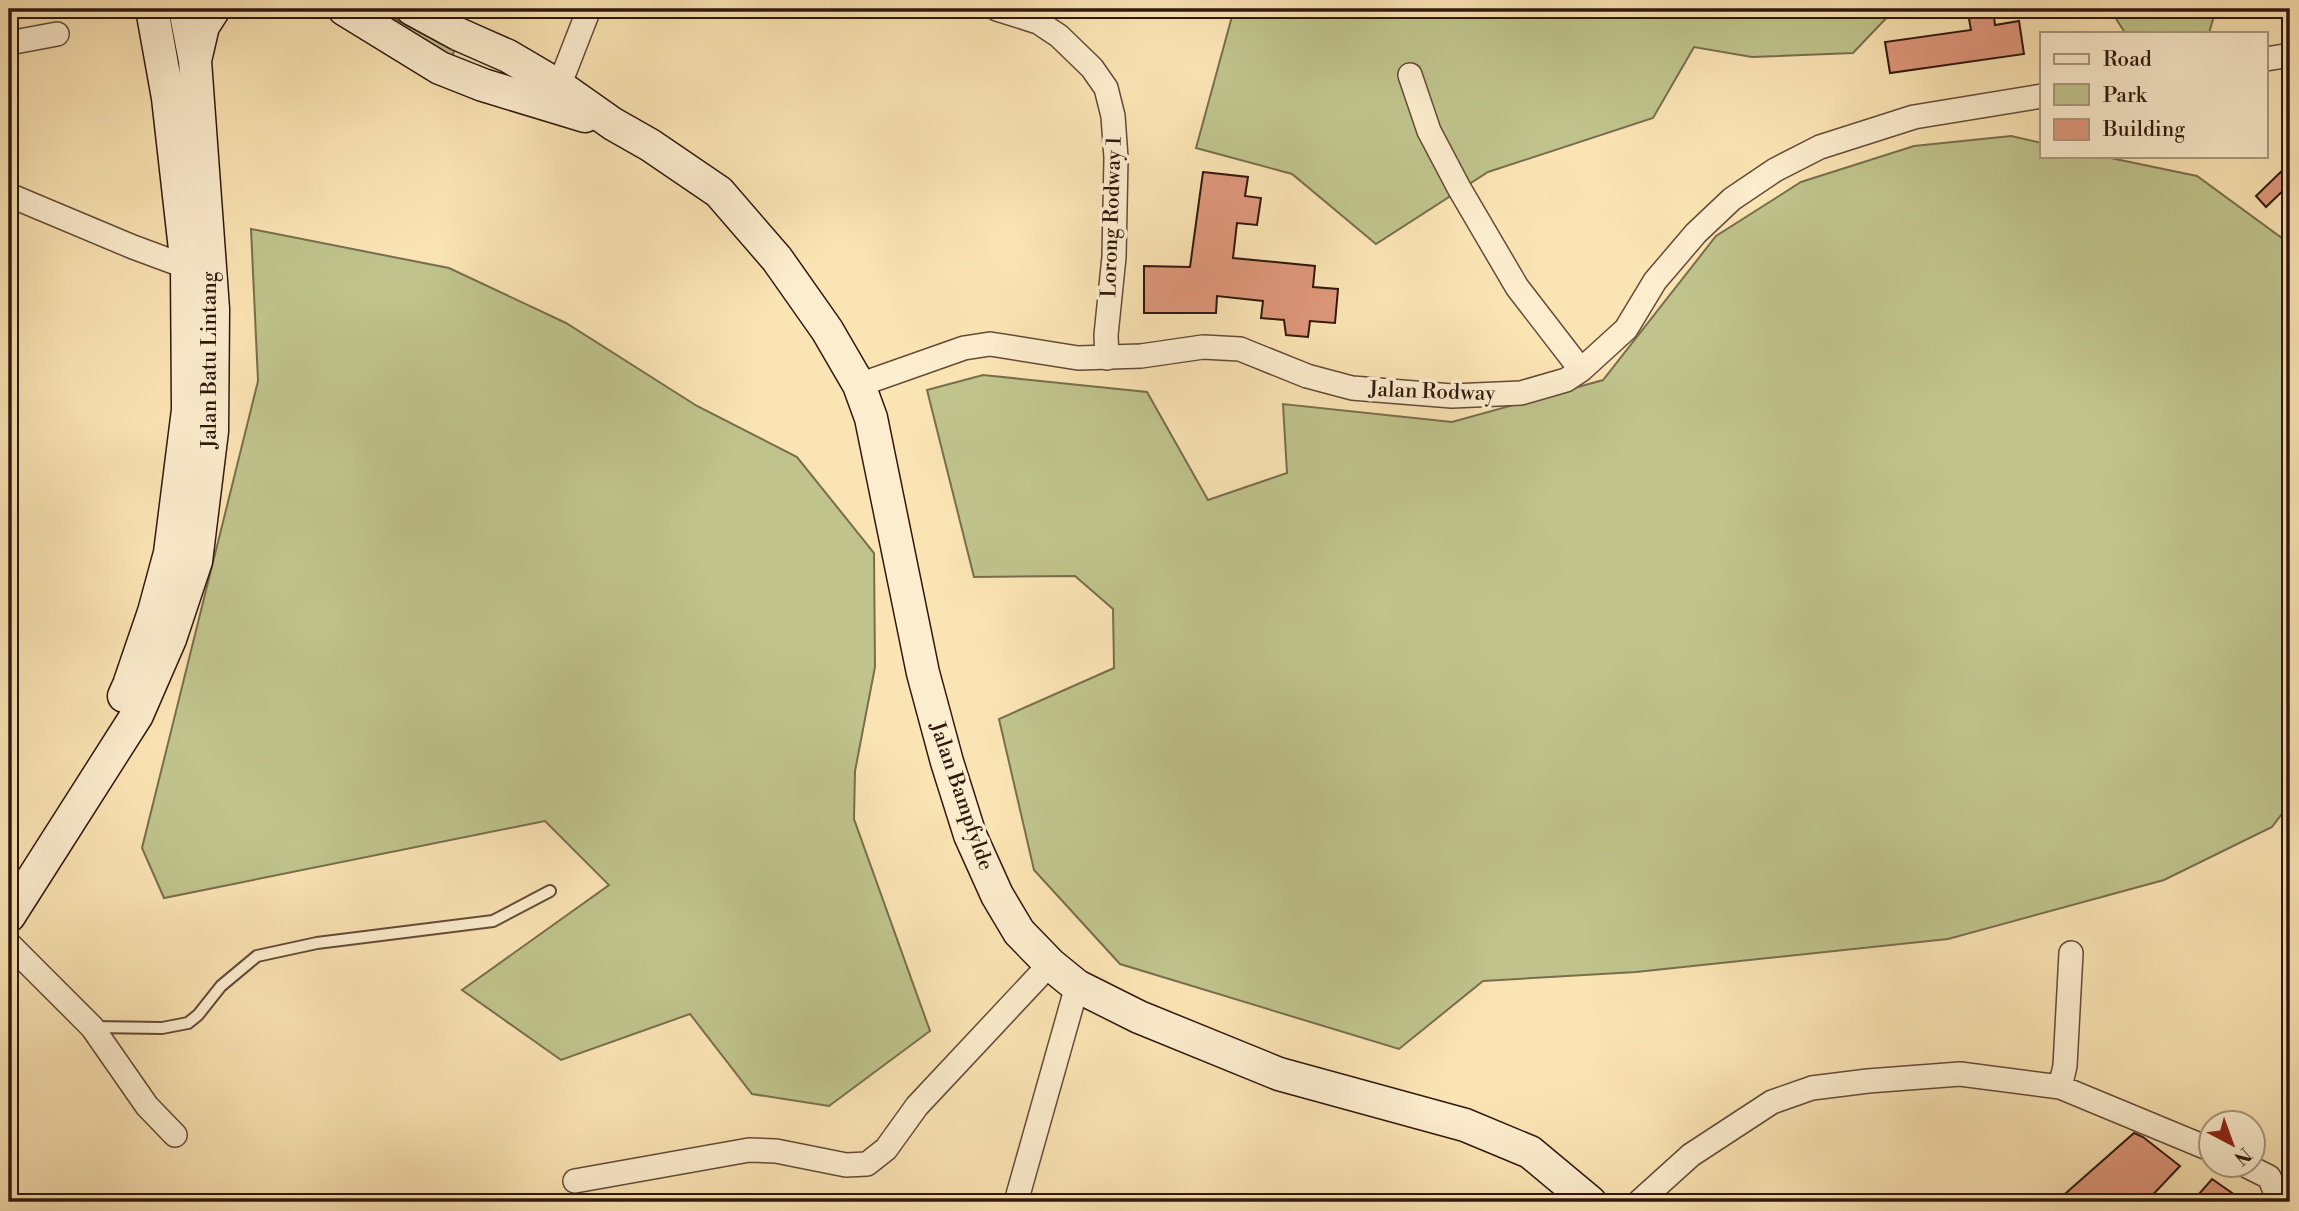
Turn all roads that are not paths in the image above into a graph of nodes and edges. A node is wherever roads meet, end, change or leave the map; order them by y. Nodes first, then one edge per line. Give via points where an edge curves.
1 (154, 9) edge
2 (185, 9) edge
3 (214, 9) edge
4 (344, 9) edge
5 (412, 9) edge
6 (589, 9) edge
7 (998, 9) edge
8 (57, 34) dead end
9 (458, 34) junction
10 (9, 43) edge
11 (2290, 55) edge
12 (2268, 59) edge
13 (195, 61) junction
14 (440, 68) junction
15 (1410, 75) dead end
16 (559, 86) junction
17 (2040, 96) edge
18 (613, 124) junction
19 (9, 195) edge
20 (187, 267) junction
21 (1107, 358) junction
22 (1581, 370) junction
23 (859, 385) junction
24 (9, 881) edge
25 (550, 891) dead end
26 (9, 916) edge
27 (9, 944) edge
28 (2071, 953) dead end
29 (1049, 964) junction
30 (1077, 986) junction
31 (92, 1027) junction
32 (2060, 1087) junction
33 (175, 1135) dead end
34 (2198, 1145) edge
35 (2268, 1176) edge
36 (575, 1181) dead end
37 (1016, 1202) edge
38 (1590, 1202) edge
39 (1639, 1202) edge
40 (2280, 1202) edge

1 - 20 street, Jalan Batu Lintang
2 - 13 street, Jalan Batu Lintang
3 - 13 street via 203,26
4 - 14 street, Jalan Bampfylde
5 - 9 street, Jalan Bampfylde
6 - 16 street
7 - 21 street, Lorong Rodway 1 via 1038,22 1059,36 1106,88 1116,158
8 - 10 street
9 - 14 street via 461,58 454,67
9 - 16 street, Jalan Bampfylde
11 - 12 street
13 - 26 street, Jalan Batu Lintang via 213,309 212,431 196,561 170,639 137,715
14 - 18 street, Jalan Bampfylde
15 - 22 street via 1429,131 1459,188 1517,287
16 - 18 street, Jalan Bampfylde
17 - 22 street, Jalan Rodway via 1914,117 1820,147 1775,170 1732,199 1696,233 1656,281 1626,329
18 - 23 street, Jalan Bampfylde via 719,192 777,259
19 - 20 street
20 - 24 street, Jalan Batu Lintang via 188,410 170,553 154,612 129,685 97,747
21 - 22 street, Jalan Rodway via 1203,347 1240,349 1352,388 1452,396 1521,393 1566,380
21 - 23 street, Jalan Rodway via 990,344 964,348
23 - 29 street, Jalan Bampfylde via 871,418 923,673 970,835 1019,932
25 - 31 lane via 493,921 317,943 257,956 221,986 188,1023 162,1028
27 - 31 street
28 - 32 street
29 - 30 street, Jalan Bampfylde
29 - 36 street via 917,1106 886,1149 867,1164 749,1150
30 - 37 street
30 - 38 street, Jalan Bampfylde via 1139,1017 1279,1074 1465,1125 1530,1152
31 - 33 street via 146,1106
32 - 34 street
32 - 39 street via 1960,1074 1812,1088 1772,1102 1731,1128
35 - 40 street

